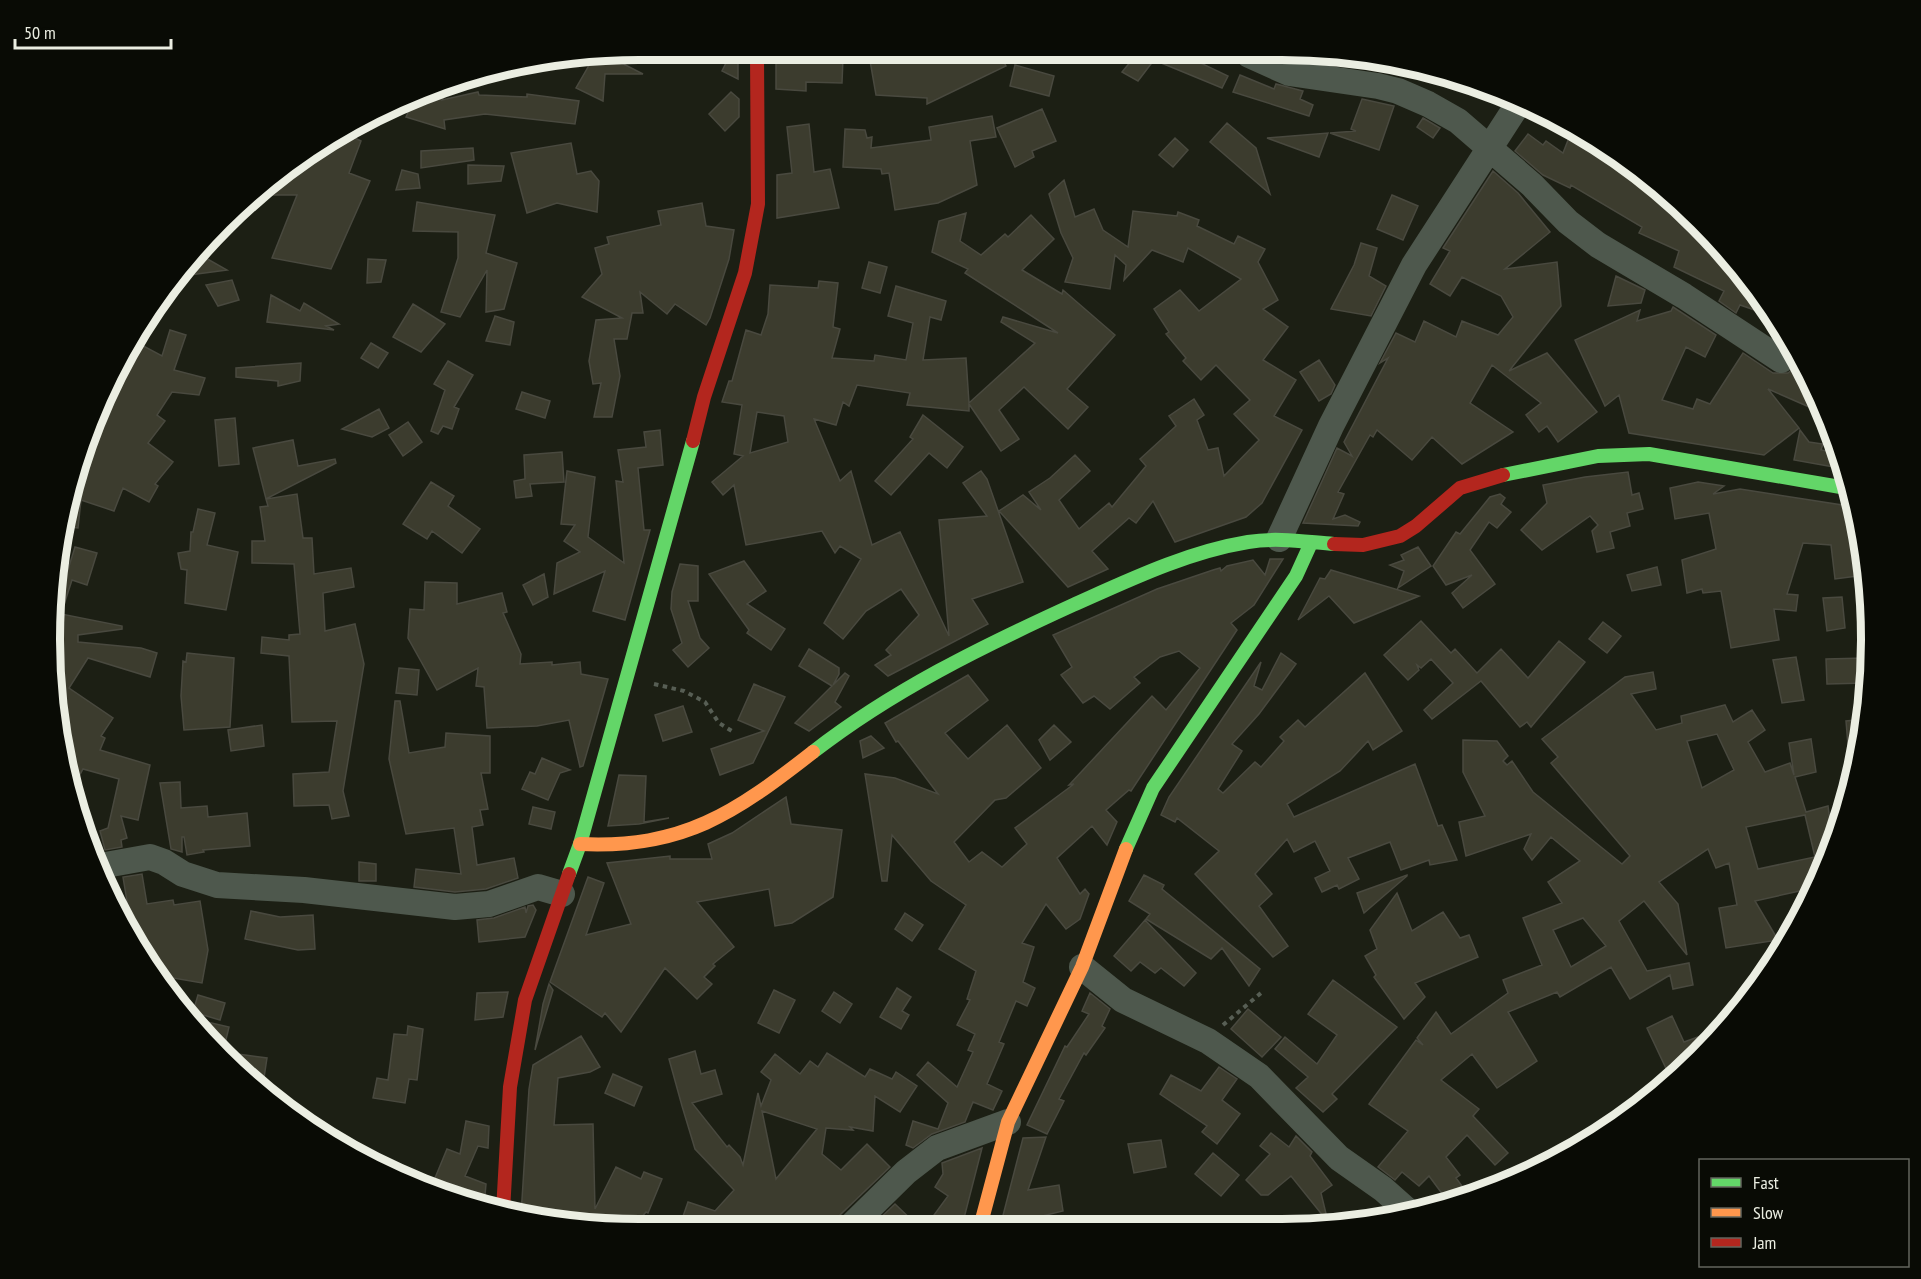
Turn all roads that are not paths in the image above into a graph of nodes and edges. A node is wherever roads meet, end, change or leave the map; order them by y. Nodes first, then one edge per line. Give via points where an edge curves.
1 (758, 60) edge
2 (1260, 60) edge
3 (1515, 109) edge
4 (1489, 148) junction
5 (1781, 360) dead end
6 (1840, 487) edge
7 (1279, 539) junction
8 (1311, 543) junction
9 (580, 843) junction
10 (106, 865) edge
11 (562, 894) junction
12 (1082, 967) junction
13 (1008, 1122) junction
14 (503, 1202) edge
15 (1402, 1206) edge
16 (858, 1219) edge
17 (982, 1219) edge

1 - 9 street via 758,204 745,273 704,397
2 - 4 street via 1289,73 1398,91 1458,121
3 - 4 street
4 - 5 street via 1568,222 1598,244
4 - 7 street via 1414,266 1331,426
6 - 8 street via 1649,454 1619,453 1470,483 1443,499 1400,536 1358,544
7 - 8 street
7 - 9 street via 1205,552 1147,573 963,656 873,708 769,785 699,828 668,837 595,845
8 - 12 street via 1296,576 1154,788 1134,828
9 - 11 street
10 - 11 street via 150,858 217,885 304,890 455,907 489,904 538,887
11 - 14 street via 534,968 517,1037
12 - 13 street
12 - 15 street via 1123,1000 1208,1041 1260,1076 1339,1158
13 - 16 street via 936,1148
13 - 17 street

